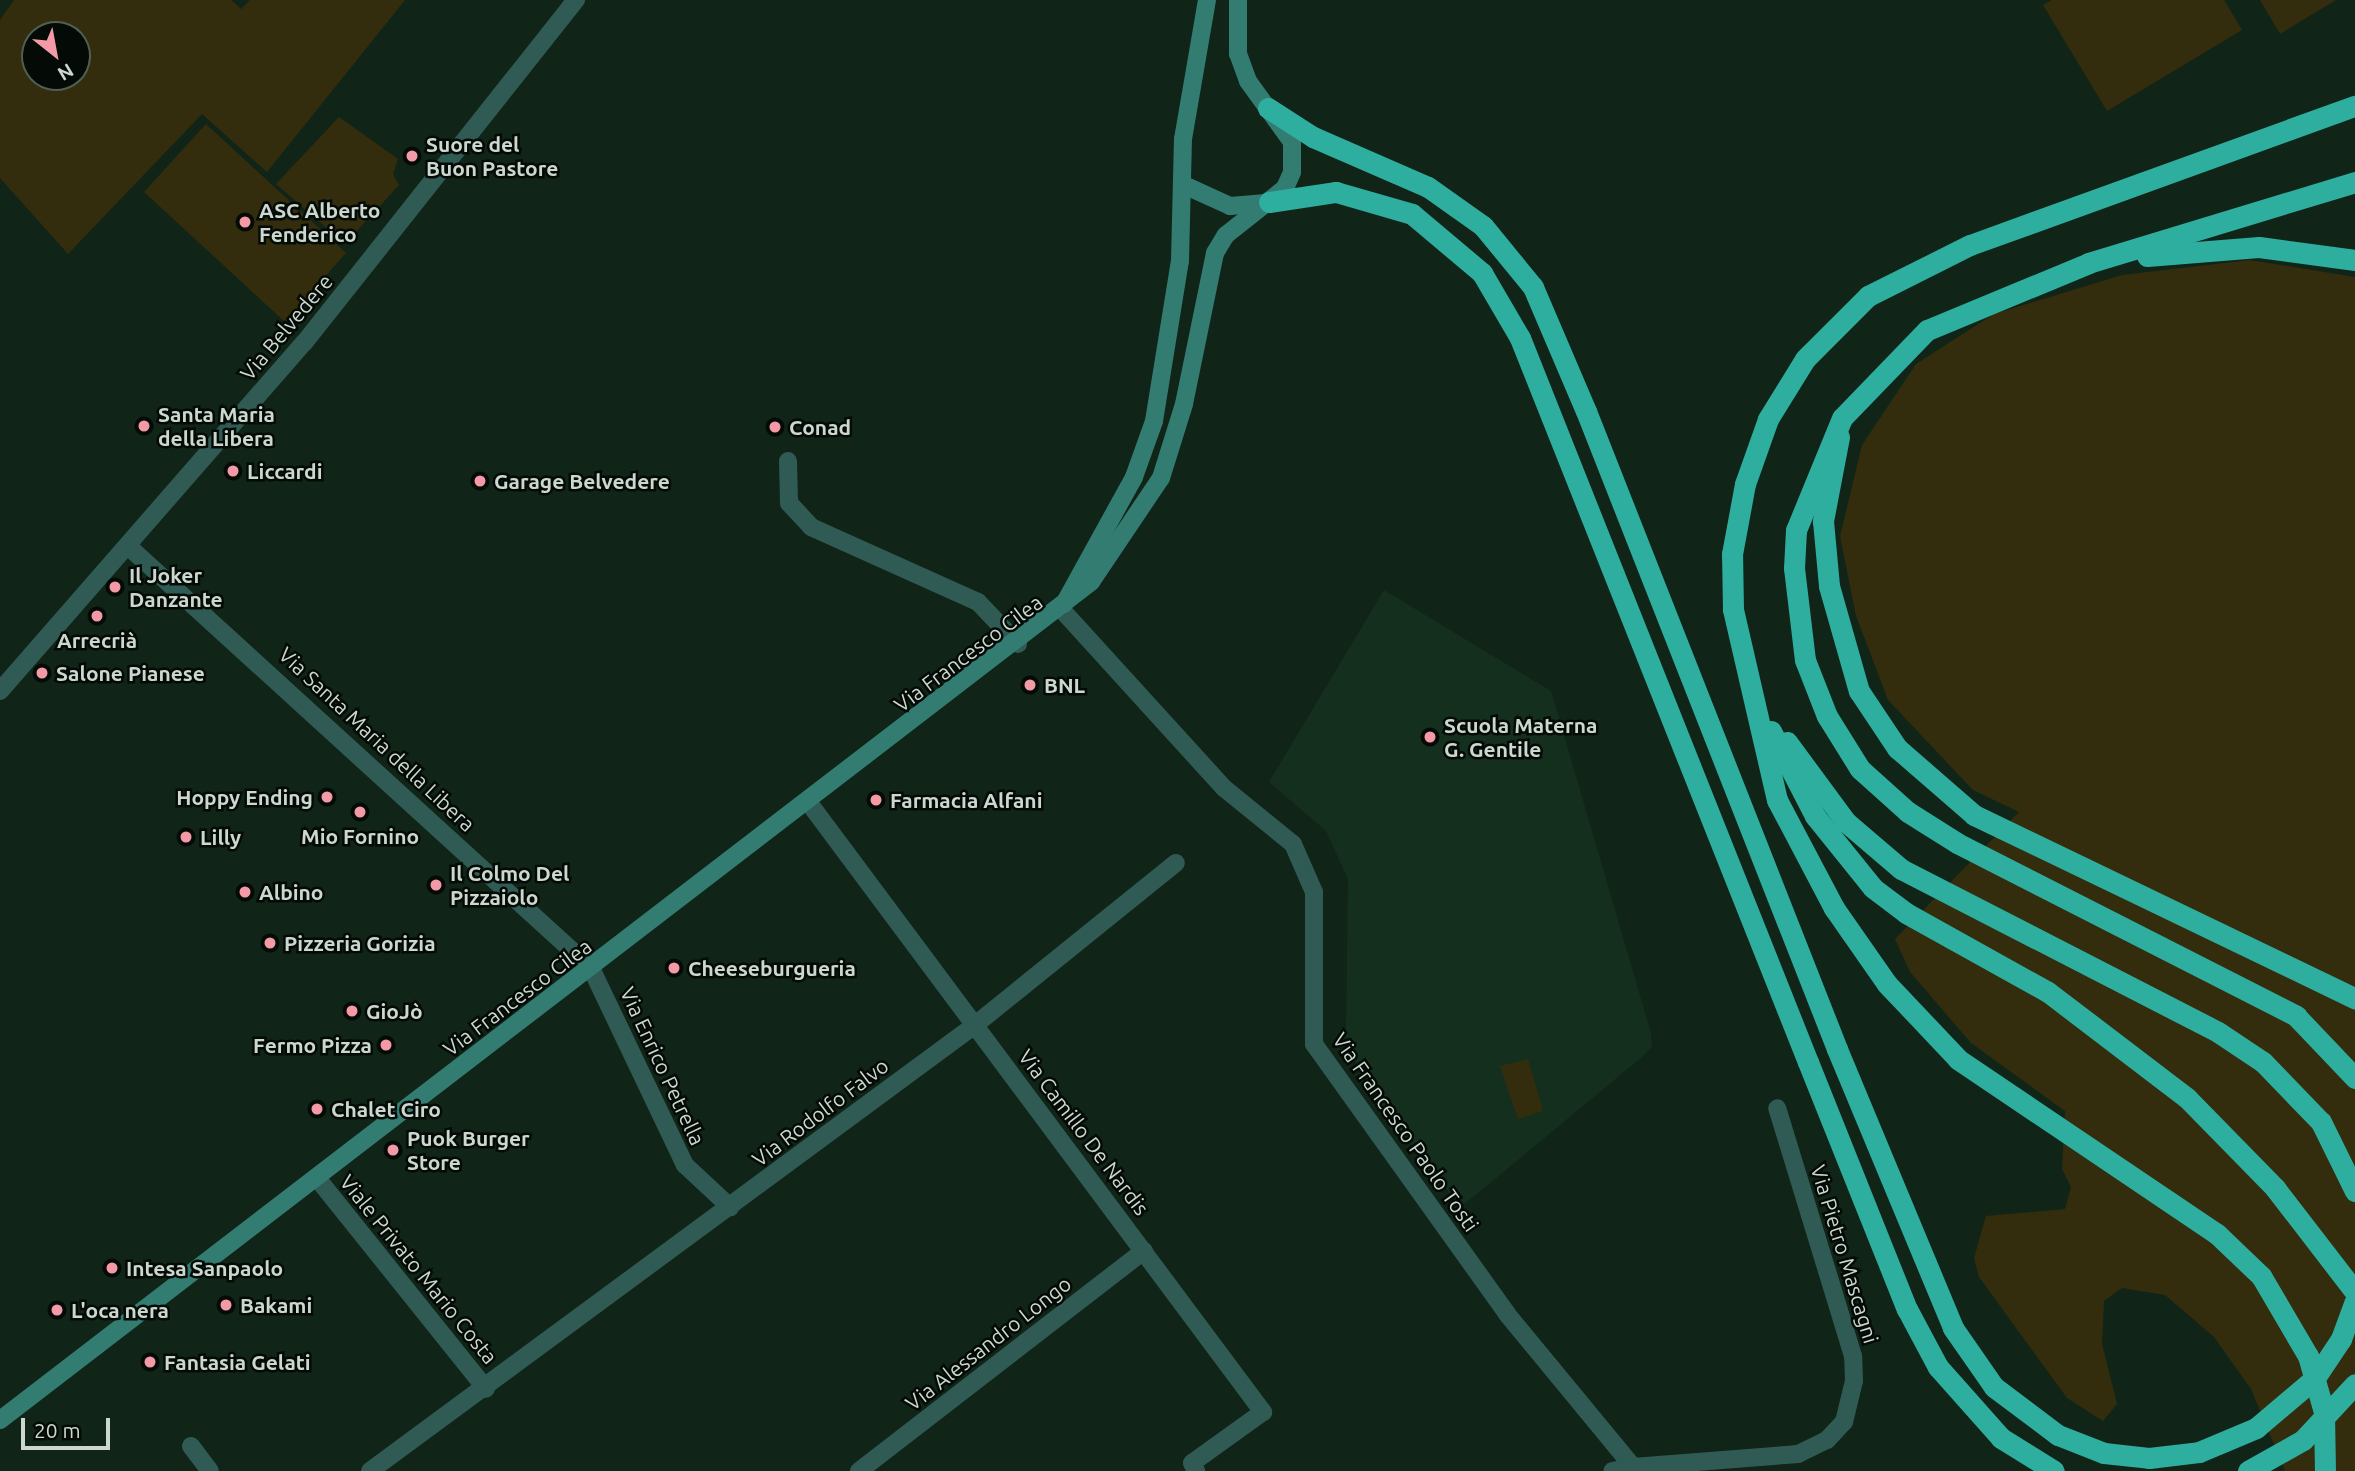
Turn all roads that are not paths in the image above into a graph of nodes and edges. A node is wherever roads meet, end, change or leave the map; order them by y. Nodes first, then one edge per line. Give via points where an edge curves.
1 (576, 0) edge
2 (1207, 0) edge
3 (1238, 0) edge
4 (2355, 106) edge
5 (1268, 108) junction
6 (2355, 182) edge
7 (1184, 185) junction
8 (1269, 202) junction
9 (2355, 260) edge
10 (2089, 263) junction
11 (1842, 418) junction
12 (788, 461) dead end
13 (129, 547) junction
14 (1062, 610) junction
15 (1017, 644) junction
16 (1750, 684) junction
17 (0, 691) edge
18 (809, 803) junction
19 (1176, 863) dead end
20 (592, 968) junction
21 (2355, 998) edge
22 (975, 1025) junction
23 (2355, 1078) edge
24 (1777, 1108) dead end
25 (317, 1178) junction
26 (2355, 1191) edge
27 (730, 1208) junction
28 (1144, 1251) junction
29 (2355, 1292) edge
30 (2355, 1301) edge
31 (2355, 1384) edge
32 (486, 1389) junction
33 (0, 1420) edge
34 (191, 1446) dead end
35 (1755, 1465) edge
36 (1633, 1467) junction
37 (210, 1471) edge
38 (370, 1471) edge
39 (859, 1471) edge
40 (1196, 1471) edge
41 (1612, 1471) edge
42 (2054, 1471) edge
43 (2248, 1471) edge
44 (2325, 1471) edge

1 - 13 street, Via Belvedere via 304,343
2 - 7 main road, Via Francesco Cilea via 1184,127
3 - 5 main road via 1238,54
4 - 16 highway via 1970,245 1892,279 1849,312 1787,385 1745,484 1732,554 1733,608
5 - 8 main road, Via Francesco Cilea via 1289,135 1294,157 1285,188
5 - 30 highway, bridge via 1459,206 1505,248 1533,287 1942,1308 1994,1387 2058,1435 2104,1453 2173,1457 2226,1441 2278,1413 2315,1378 2341,1339
6 - 10 highway
7 - 8 main road via 1230,206
7 - 14 main road, Via Francesco Cilea via 1170,349 1154,421 1135,477
8 - 14 main road, Via Francesco Cilea via 1226,235 1207,272 1184,404 1161,478 1132,529
8 - 42 highway, bridge via 1336,192 1385,202 1436,230 1482,273 1504,306 1907,1309 1938,1367 2001,1438
9 - 10 highway via 2259,247
10 - 11 highway via 1927,330
11 - 21 highway via 1823,521 1829,586 1846,657 1876,722 1897,748 1974,815
11 - 23 highway via 1796,530 1795,599 1805,660 1828,716 1860,769 1908,813 1957,843 2266,998 2319,1035
12 - 15 street via 789,503 811,527 978,602
13 - 17 street, Via Belvedere
13 - 20 street, Via Santa Maria della Libera
14 - 15 main road, Via Francesco Cilea
14 - 36 street, Via Francesco Paolo Tosti via 1224,788 1293,844 1314,892 1314,1044 1499,1303
15 - 18 main road, Via Francesco Cilea
16 - 26 highway via 1846,822 1884,857 1942,894 2218,1032 2263,1062 2321,1122
16 - 29 highway via 1815,816 1873,888 1927,925 2048,992 2187,1098 2275,1188
16 - 44 highway via 1777,800 1834,908 1924,1027 2023,1105 2217,1234 2261,1276 2308,1356 2324,1412
18 - 20 main road, Via Francesco Cilea
18 - 22 street, Via Camillo De Nardis
19 - 22 street, Via Rodolfo Falvo
20 - 25 main road, Via Francesco Cilea
20 - 27 street, Via Enrico Petrella via 685,1165
22 - 27 street, Via Rodolfo Falvo
22 - 28 street, Via Camillo De Nardis
24 - 35 street, Via Pietro Mascagni via 1853,1356 1854,1381 1844,1422 1827,1440 1798,1454
25 - 32 street, Viale Privato Mario Costa
25 - 33 main road, Via Francesco Cilea
27 - 32 street, Via Rodolfo Falvo
28 - 39 street, Via Alessandro Longo
28 - 40 street, Via Camillo De Nardis via 1263,1412 1192,1463
31 - 43 highway via 2304,1440
32 - 38 street, Via Rodolfo Falvo
34 - 37 street
35 - 36 street, Via Pietro Mascagni
36 - 41 street, Via Pietro Mascagni

